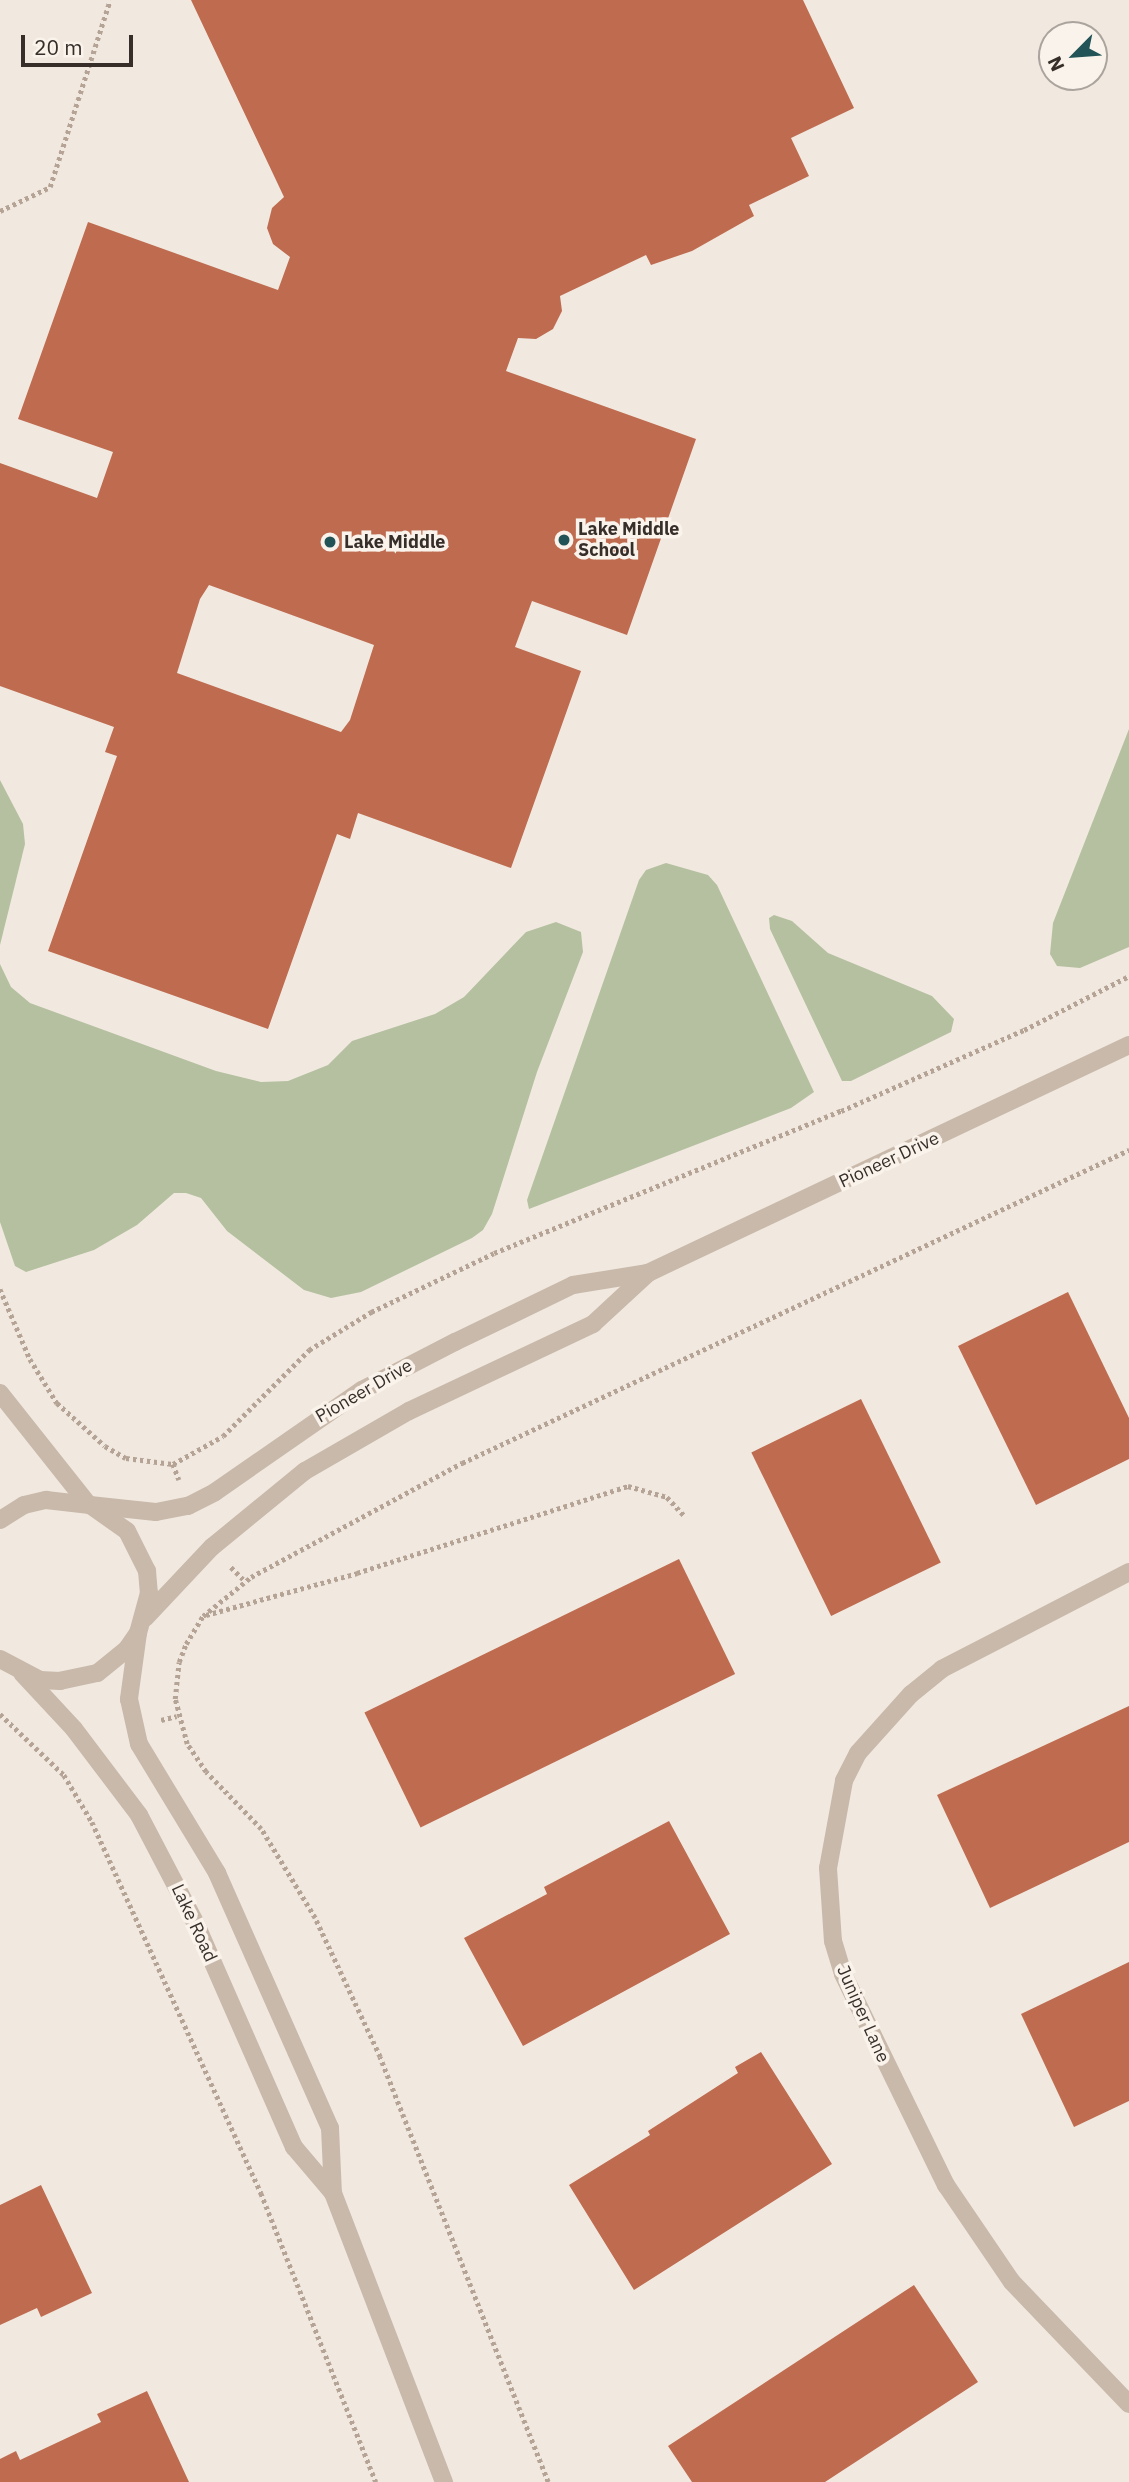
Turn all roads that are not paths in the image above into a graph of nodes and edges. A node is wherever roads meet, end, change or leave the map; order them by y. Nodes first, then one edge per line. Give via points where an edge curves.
1 (1129, 1045) edge
2 (648, 1273) junction
3 (0, 1393) edge
4 (89, 1504) junction
5 (0, 1520) edge
6 (1129, 1572) edge
7 (141, 1626) junction
8 (2, 1662) edge
9 (22, 1674) junction
10 (333, 2193) junction
11 (1129, 2404) edge
12 (444, 2482) edge

1 - 2 street, Pioneer Drive
2 - 4 street, Pioneer Drive via 573,1285 408,1365 325,1413 215,1492 188,1506 156,1512
2 - 7 street, Pioneer Drive via 593,1324 409,1410 305,1471 212,1547
3 - 4 street
4 - 5 street, Pioneer Drive via 46,1500 24,1505
4 - 7 street, Lake Road via 110,1515 139,1549 147,1571
6 - 11 street, Juniper Lane via 942,1669 911,1694 858,1753 844,1781 828,1868 833,1941 843,1974 946,2185 1013,2282
7 - 9 street, Pioneer Drive via 127,1649 97,1673 60,1681
7 - 10 street, Lake Road via 129,1699 139,1744 212,1864 264,1973 330,2128
8 - 9 street
9 - 10 street, Lake Road via 74,1729 145,1826 196,1924 294,2147
10 - 12 street, Lake Road

